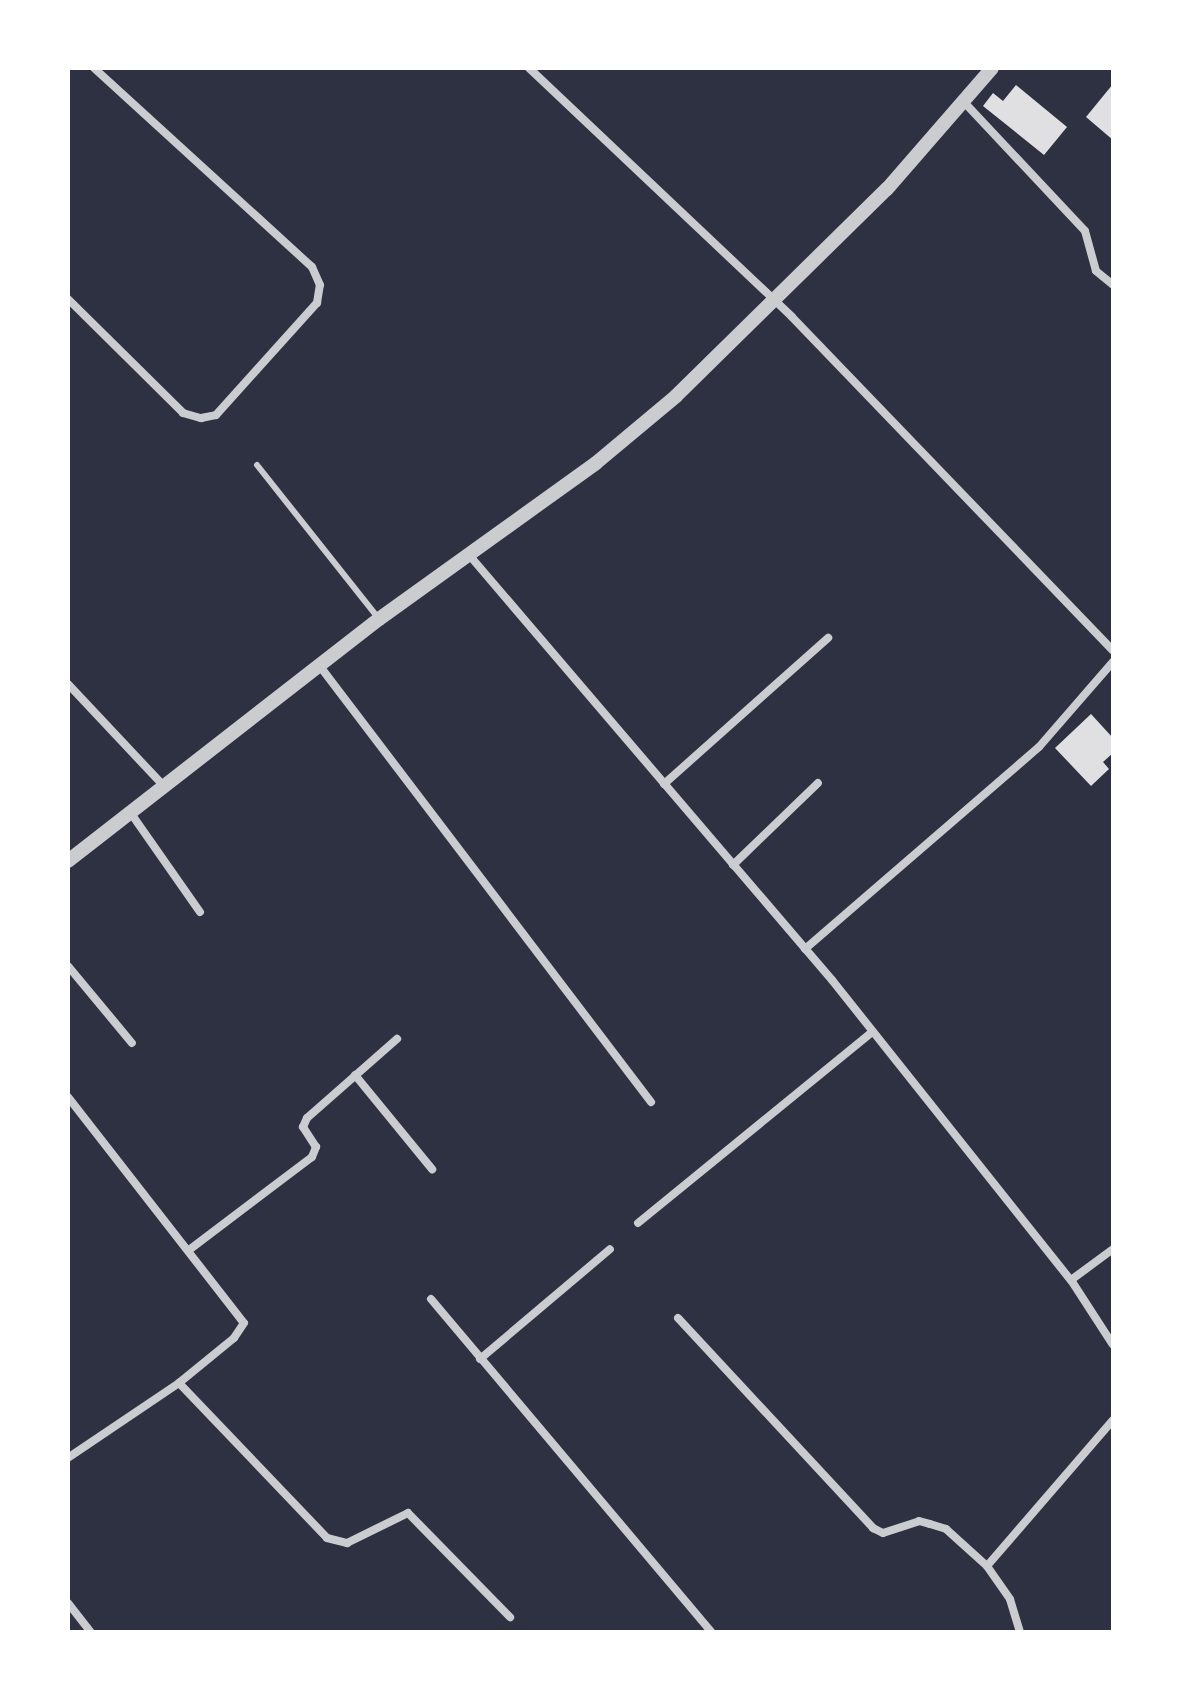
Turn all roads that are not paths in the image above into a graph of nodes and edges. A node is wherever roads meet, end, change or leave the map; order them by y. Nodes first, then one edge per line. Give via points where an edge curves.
1 (94, 68) edge
2 (529, 68) edge
3 (992, 68) edge
4 (962, 100) junction
5 (1113, 285) edge
6 (68, 299) edge
7 (775, 300) junction
8 (257, 465) dead end
9 (470, 556) junction
10 (379, 619) junction
11 (828, 638) dead end
12 (1113, 650) edge
13 (1113, 662) edge
14 (319, 665) junction
15 (68, 684) edge
16 (818, 783) dead end
17 (664, 784) junction
18 (163, 785) junction
19 (130, 812) junction
20 (68, 861) edge
21 (733, 865) junction
22 (200, 912) dead end
23 (805, 949) junction
24 (68, 966) edge
25 (872, 1032) junction
26 (397, 1039) dead end
27 (132, 1043) dead end
28 (355, 1075) junction
29 (68, 1097) edge
30 (651, 1102) dead end
31 (432, 1169) dead end
32 (638, 1223) dead end
33 (610, 1249) dead end
34 (1113, 1249) edge
35 (189, 1250) junction
36 (1071, 1280) junction
37 (431, 1299) dead end
38 (678, 1318) dead end
39 (1113, 1345) edge
40 (480, 1359) junction
41 (179, 1383) junction
42 (1113, 1420) edge
43 (68, 1458) edge
44 (987, 1566) junction
45 (68, 1603) edge
46 (510, 1617) dead end
47 (91, 1632) edge
48 (711, 1632) edge
49 (1020, 1632) edge

1 - 6 street via 312,267 320,285 317,303 216,415 201,418 183,413
2 - 7 street
3 - 4 street
4 - 5 street via 1085,231 1096,271
4 - 7 street via 887,189
7 - 9 street via 665,406
7 - 12 street
8 - 10 lane
9 - 10 street
9 - 17 street
10 - 14 street
11 - 17 street
13 - 23 street via 1039,747
14 - 18 street
14 - 30 street
15 - 18 street
16 - 21 street
17 - 21 street
18 - 19 street
19 - 20 street
19 - 22 street
21 - 23 street
23 - 25 street
24 - 27 street
25 - 32 street
25 - 36 street
26 - 28 street
28 - 31 street
28 - 35 street via 304,1123 316,1147 312,1157
29 - 35 street
33 - 40 street
34 - 36 street
35 - 41 street via 244,1323 234,1338
36 - 39 street
37 - 40 street
38 - 44 street via 873,1528 883,1533 919,1521 946,1529
40 - 48 street
41 - 43 street
41 - 46 street via 327,1538 347,1543 408,1513
42 - 44 street
44 - 49 street via 1010,1599
45 - 47 street

